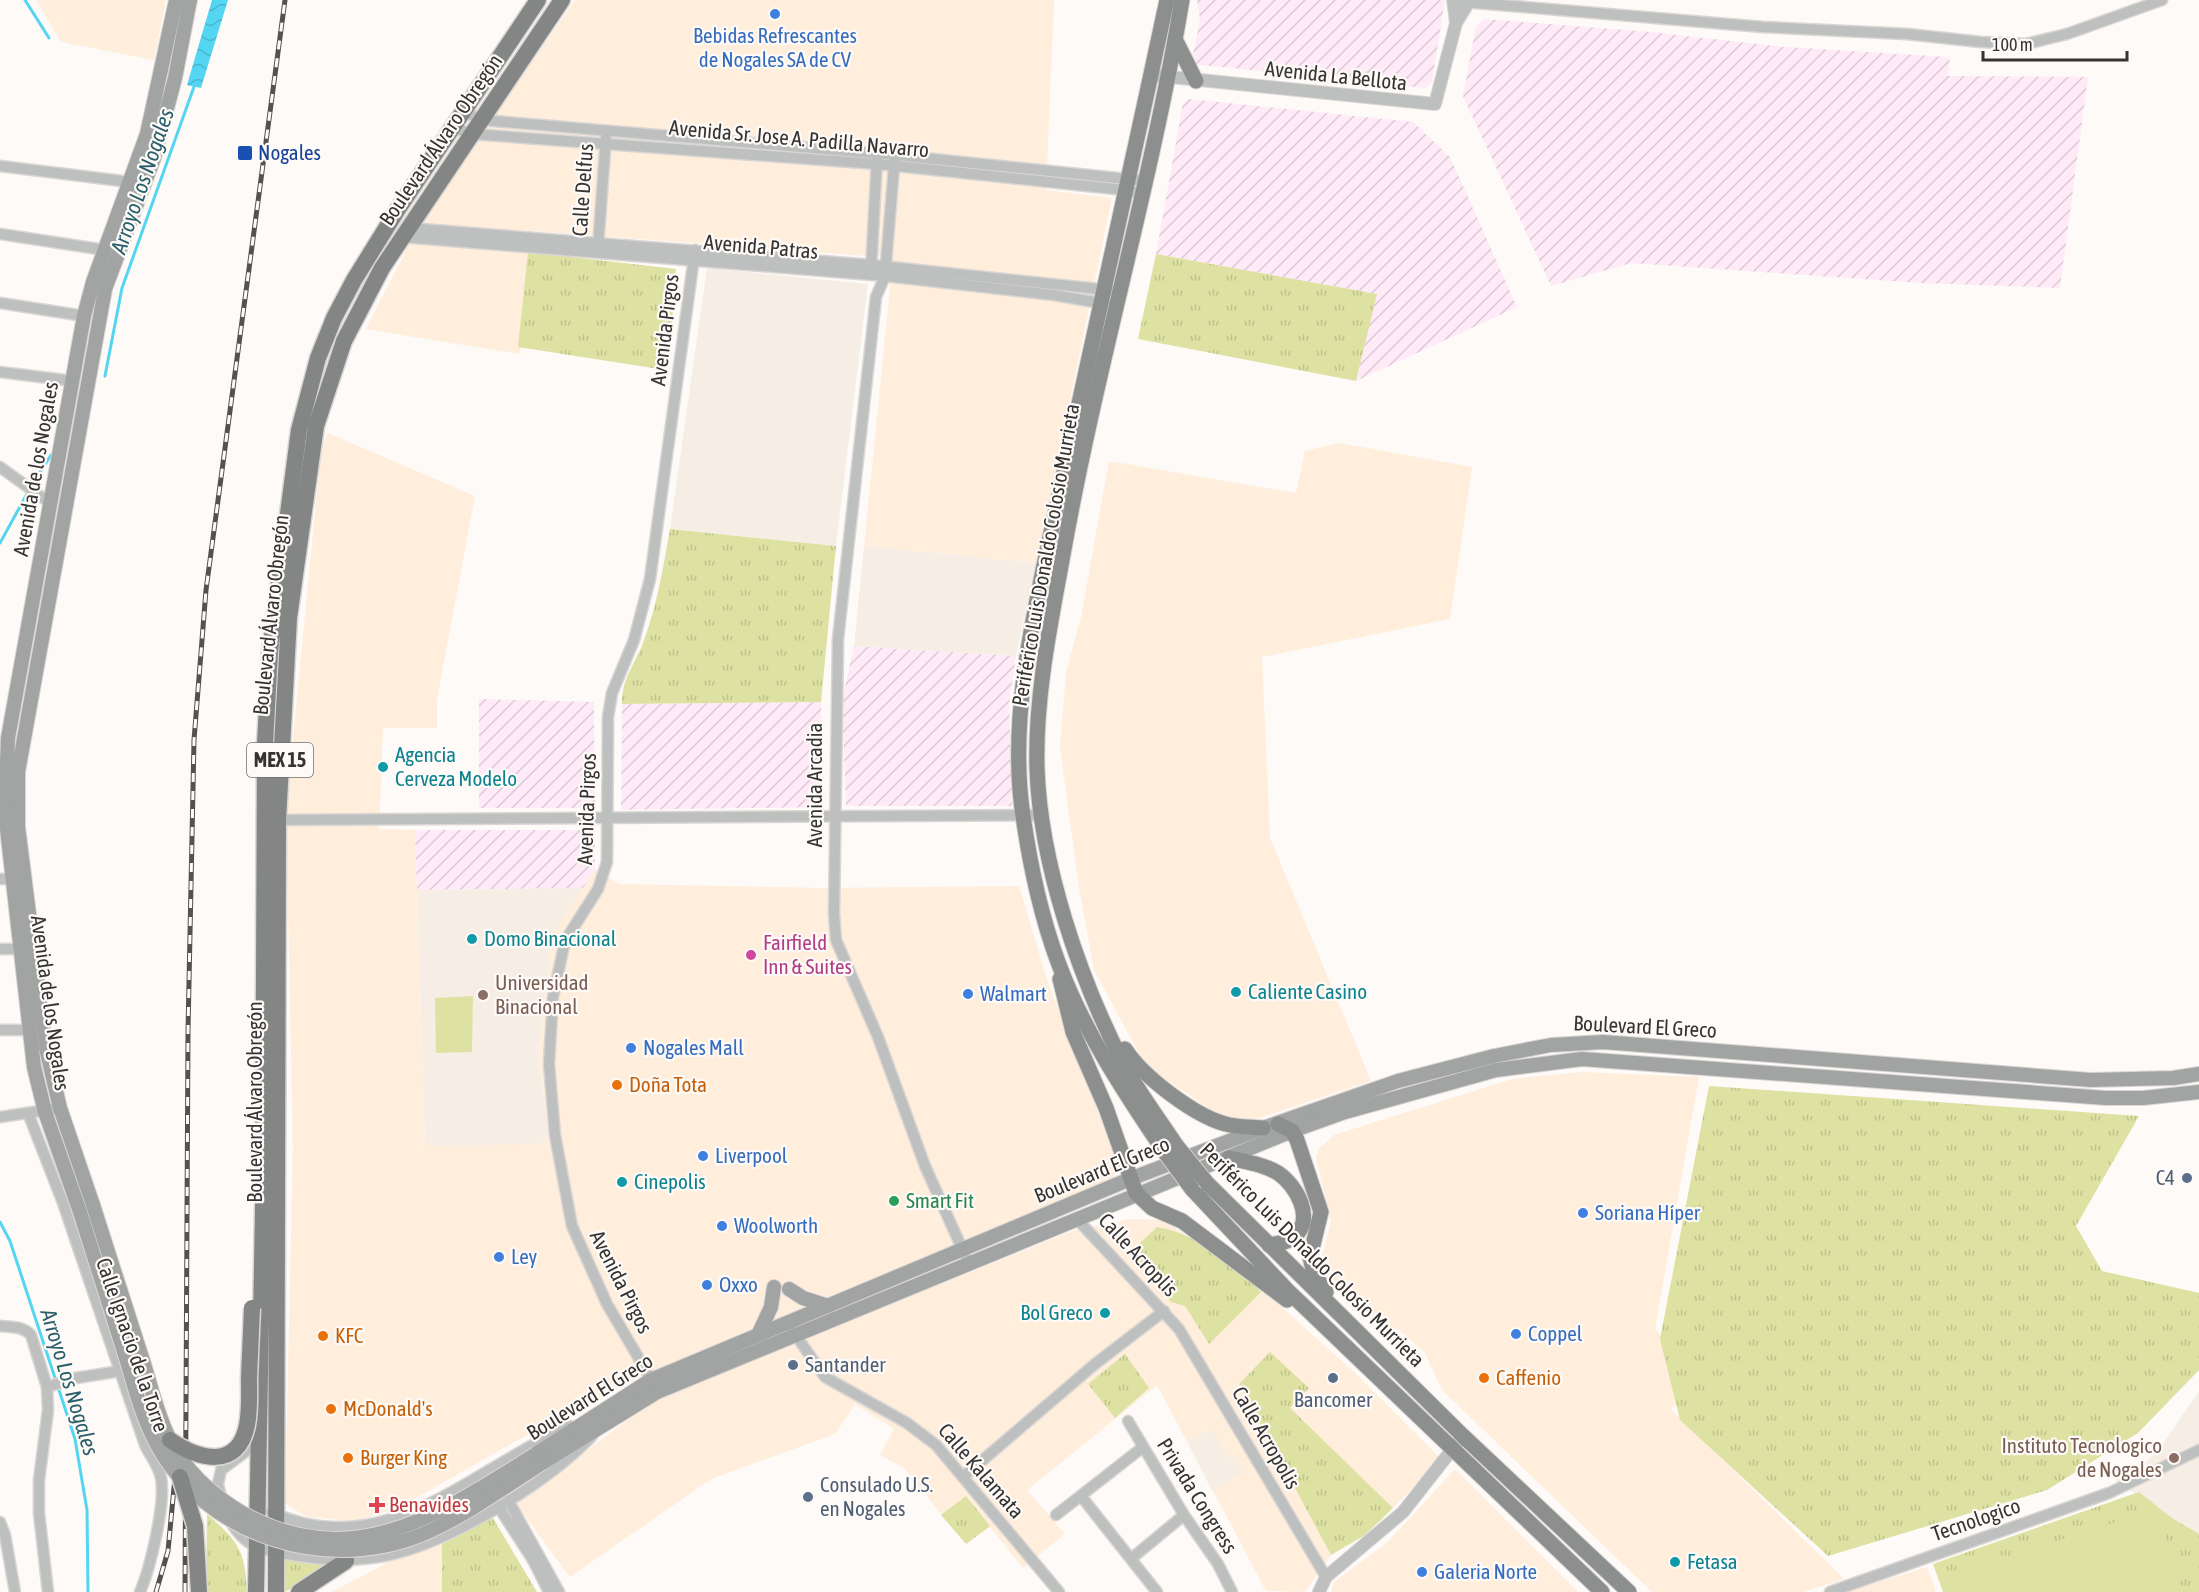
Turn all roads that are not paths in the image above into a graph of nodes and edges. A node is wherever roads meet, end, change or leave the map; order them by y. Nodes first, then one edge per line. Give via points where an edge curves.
1 (176, 0) edge
2 (190, 0) edge
3 (562, 0) edge
4 (1167, 0) edge
5 (1182, 0) edge
6 (2162, 0) edge
7 (538, 1) edge
8 (1453, 1) edge
9 (1470, 2) edge
10 (1456, 23) junction
11 (1176, 39) junction
12 (1151, 75) junction
13 (1169, 78) junction
14 (1196, 81) junction
15 (463, 111) junction
16 (482, 120) junction
17 (452, 127) junction
18 (607, 131) junction
19 (472, 134) junction
20 (606, 144) junction
21 (877, 159) junction
22 (895, 160) junction
23 (0, 166) edge
24 (130, 182) junction
25 (1126, 184) junction
26 (1145, 188) junction
27 (405, 232) junction
28 (0, 234) edge
29 (598, 248) junction
30 (105, 250) junction
31 (694, 256) junction
32 (871, 270) junction
33 (885, 272) junction
34 (876, 297) junction
35 (1105, 299) junction
36 (0, 303) edge
37 (84, 316) junction
38 (0, 372) edge
39 (73, 381) junction
40 (0, 467) edge
41 (50, 503) junction
42 (10, 738) edge
43 (1042, 815) junction
44 (1023, 816) junction
45 (835, 817) junction
46 (609, 819) junction
47 (278, 820) junction
48 (12, 879) edge
49 (0, 949) edge
50 (27, 949) junction
51 (1059, 964) junction
52 (1098, 1007) junction
53 (0, 1030) edge
54 (31, 1030) junction
55 (1833, 1062) junction
56 (2199, 1074) edge
57 (1831, 1077) junction
58 (2199, 1092) edge
59 (60, 1108) junction
60 (45, 1112) junction
61 (28, 1113) junction
62 (0, 1117) edge
63 (1270, 1126) junction
64 (1292, 1131) junction
65 (1170, 1148) junction
66 (1229, 1158) junction
67 (1133, 1186) junction
68 (263, 1210) junction
69 (1077, 1218) junction
70 (1269, 1245) junction
71 (963, 1250) junction
72 (969, 1264) junction
73 (774, 1287) dead end
74 (789, 1290) dead end
75 (828, 1306) junction
76 (1304, 1306) junction
77 (1167, 1315) junction
78 (1340, 1315) junction
79 (794, 1319) junction
80 (0, 1326) edge
81 (800, 1334) junction
82 (758, 1335) junction
83 (120, 1371) junction
84 (654, 1386) junction
85 (48, 1387) junction
86 (599, 1419) junction
87 (1128, 1421) dead end
88 (170, 1440) junction
89 (260, 1441) junction
90 (1458, 1442) junction
91 (1143, 1447) junction
92 (2199, 1450) edge
93 (180, 1477) junction
94 (963, 1477) junction
95 (1081, 1496) junction
96 (508, 1500) junction
97 (498, 1506) junction
98 (277, 1514) junction
99 (1056, 1515) dead end
100 (1184, 1515) junction
101 (0, 1521) edge
102 (259, 1528) junction
103 (276, 1552) junction
104 (1132, 1558) junction
105 (346, 1561) junction
106 (1326, 1577) junction
107 (15, 1592) edge
108 (48, 1592) edge
109 (140, 1592) edge
110 (199, 1592) edge
111 (256, 1592) edge
112 (276, 1592) edge
113 (299, 1592) edge
114 (549, 1592) edge
115 (559, 1592) edge
116 (1059, 1592) edge
117 (1157, 1592) edge
118 (1232, 1592) edge
119 (1319, 1592) edge
120 (1602, 1592) edge
121 (1629, 1592) edge
122 (1830, 1592) edge

1 - 24 main road, Avenida de los Nogales via 156,102
2 - 42 main road, Avenida de los Nogales via 154,158 105,290
3 - 16 highway, Boulevard Álvaro Obregón / MEX 15
4 - 12 main road, Periférico Luis Donaldo Colosio Murrieta
5 - 11 main road, Periférico Luis Donaldo Colosio Murrieta
6 - 9 street via 2067,34 2026,44
7 - 15 highway, Boulevard Álvaro Obregón / MEX 15
8 - 9 street
8 - 10 street
9 - 10 street
10 - 14 street, Avenida La Bellota via 1435,104
11 - 13 main road, Periférico Luis Donaldo Colosio Murrieta
11 - 14 main road
12 - 13 street, Avenida La Bellota
12 - 25 main road, Periférico Luis Donaldo Colosio Murrieta
13 - 14 street, Avenida La Bellota
13 - 26 main road, Periférico Luis Donaldo Colosio Murrieta
15 - 16 street, Avenida Sr. Jose A. Padilla Navarro
15 - 17 highway, Boulevard Álvaro Obregón / MEX 15
16 - 18 street, Avenida Sr. Jose A. Padilla Navarro
16 - 19 highway, Boulevard Álvaro Obregón / MEX 15
17 - 19 street, Avenida Sr. Jose A. Padilla Navarro
17 - 68 highway, Boulevard Álvaro Obregón / MEX 15 via 372,249 334,318 308,388 299,430 270,651 265,744
18 - 20 street, Calle Delfus
18 - 21 street, Avenida Sr. Jose A. Padilla Navarro
19 - 20 street, Avenida Sr. Jose A. Padilla Navarro
19 - 27 highway, Boulevard Álvaro Obregón / MEX 15
20 - 21 street, Avenida Sr. Jose A. Padilla Navarro
20 - 29 street, Calle Delfus
21 - 22 street, Avenida Sr. Jose A. Padilla Navarro
21 - 32 street, Avenida Arcadia
22 - 25 street, Avenida Sr. Jose A. Padilla Navarro
22 - 33 street, Avenida Arcadia
23 - 24 street
24 - 30 main road, Avenida de los Nogales
25 - 26 street, Avenida Sr. Jose A. Padilla Navarro
25 - 35 main road, Periférico Luis Donaldo Colosio Murrieta
26 - 35 main road, Periférico Luis Donaldo Colosio Murrieta via 1118,291
27 - 29 street, Avenida Patras
27 - 47 highway, Boulevard Álvaro Obregón / MEX 15 via 360,306 316,426 289,618
28 - 30 street
29 - 31 street, Avenida Patras
30 - 37 main road, Avenida de los Nogales
31 - 32 street, Avenida Patras
31 - 46 street, Avenida Pirgos via 650,579 634,640 612,693 608,717
32 - 33 street, Avenida Patras
32 - 34 street, Avenida Arcadia
33 - 34 street, Avenida Arcadia
33 - 35 street, Avenida Patras
34 - 45 street, Avenida Arcadia via 838,639
35 - 43 main road, Periférico Luis Donaldo Colosio Murrieta via 1038,711 1037,769
35 - 44 main road, Periférico Luis Donaldo Colosio Murrieta via 1031,624 1019,747
36 - 37 street
37 - 39 main road, Avenida de los Nogales
38 - 39 street
39 - 41 main road, Avenida de los Nogales
40 - 41 street
41 - 42 main road, Avenida de los Nogales
42 - 48 main road, Avenida de los Nogales via 16,799
43 - 44 street
43 - 52 main road, Periférico Luis Donaldo Colosio Murrieta via 1053,873 1081,969
44 - 45 street
44 - 51 main road, Periférico Luis Donaldo Colosio Murrieta via 1041,904
45 - 46 street
45 - 71 street, Avenida Arcadia via 836,940 878,1037 925,1166
46 - 47 street
46 - 84 street, Avenida Pirgos via 604,877 565,942 553,997 550,1091 564,1193 576,1240
47 - 98 highway, Boulevard Álvaro Obregón / MEX 15
48 - 50 main road, Avenida de los Nogales
49 - 50 street
50 - 54 main road, Avenida de los Nogales
50 - 59 main road, Avenida de los Nogales
51 - 65 main road, Periférico Luis Donaldo Colosio Murrieta via 1122,1088
51 - 67 main road via 1073,1032 1106,1108
52 - 63 main road via 1145,1074 1209,1117 1229,1125
52 - 65 main road, Periférico Luis Donaldo Colosio Murrieta
53 - 54 street
54 - 60 main road, Avenida de los Nogales via 34,1067
55 - 56 main road, Boulevard El Greco via 2091,1080
55 - 57 main road
55 - 63 main road, Boulevard El Greco via 1603,1042 1551,1045 1398,1081
57 - 58 main road, Boulevard El Greco via 2106,1098
57 - 64 main road, Boulevard El Greco via 1602,1060 1557,1061 1496,1070 1345,1112
59 - 60 street
59 - 88 main road, Avenida de los Nogales, bridge
60 - 61 street
60 - 93 main road, Avenida de los Nogales, bridge via 148,1424 165,1458
61 - 62 street
61 - 83 street, Calle Ignacio de la Torre
63 - 64 main road
63 - 67 main road, Boulevard El Greco
64 - 66 main road, Boulevard El Greco
64 - 78 main road via 1321,1212 1310,1265
65 - 70 main road, Periférico Luis Donaldo Colosio Murrieta, bridge
65 - 76 main road, Periférico Luis Donaldo Colosio Murrieta, bridge via 1191,1189
66 - 67 main road, Boulevard El Greco
66 - 70 main road via 1262,1165 1280,1175 1301,1202 1300,1230 1288,1241
67 - 69 main road, Boulevard El Greco
67 - 71 main road, Boulevard El Greco
67 - 76 main road via 1152,1208 1182,1221 1278,1294
68 - 88 highway, bridge via 254,1242 247,1425 239,1443 224,1455 210,1458 191,1454
68 - 89 highway, Boulevard Álvaro Obregón / MEX 15
69 - 72 main road, Boulevard El Greco
69 - 77 street, Calle Acroplis
70 - 78 main road, Periférico Luis Donaldo Colosio Murrieta
71 - 72 street, Avenida Arcadia
71 - 75 main road, Boulevard El Greco
72 - 81 main road, Boulevard El Greco
73 - 82 main road via 771,1307
74 - 75 main road
75 - 79 main road, Boulevard El Greco
76 - 90 main road, Periférico Luis Donaldo Colosio Murrieta
77 - 94 street via 1095,1364
77 - 106 street, Calle Acropolis
78 - 90 main road, Periférico Luis Donaldo Colosio Murrieta
79 - 81 street, Calle Kalamata
79 - 82 main road, Boulevard El Greco
80 - 85 street via 18,1328 31,1335
81 - 84 main road, Boulevard El Greco
81 - 94 street, Calle Kalamata via 825,1377 919,1431
82 - 84 main road, Boulevard El Greco
83 - 85 street
83 - 109 street, Calle Ignacio de la Torre via 144,1445 162,1479 157,1525
84 - 86 main road, Boulevard El Greco
85 - 108 street via 39,1513
86 - 96 street via 567,1460
86 - 98 street via 549,1435 417,1510 376,1525 333,1528
86 - 102 main road, Boulevard El Greco, bridge via 539,1459 405,1528 375,1536 319,1538
87 - 91 street, Privada Congress
88 - 102 main road, Avenida de los Nogales, bridge via 192,1473 211,1492
89 - 102 highway, Boulevard Álvaro Obregón / MEX 15
89 - 102 street via 224,1466 218,1484 226,1514 237,1534
90 - 106 street via 1403,1512
90 - 120 main road, Periférico Luis Donaldo Colosio Murrieta
90 - 121 main road, Periférico Luis Donaldo Colosio Murrieta
91 - 95 street
91 - 100 street, Privada Congress
92 - 122 street, Tecnologico via 2109,1493
93 - 102 main road, Avenida de los Nogales, bridge via 227,1517
93 - 110 highway, bridge via 195,1526
94 - 116 street, Calle Kalamata
95 - 99 street
95 - 104 street
96 - 97 street
96 - 115 street
97 - 105 street via 410,1549
97 - 114 street
98 - 102 street
98 - 103 highway, Boulevard Álvaro Obregón / MEX 15
100 - 104 street
100 - 118 street, Privada Congress
101 - 107 street
102 - 103 street
102 - 111 highway, Boulevard Álvaro Obregón / MEX 15
103 - 105 street
103 - 112 highway, Boulevard Álvaro Obregón / MEX 15
104 - 117 street
105 - 113 highway
106 - 119 street

